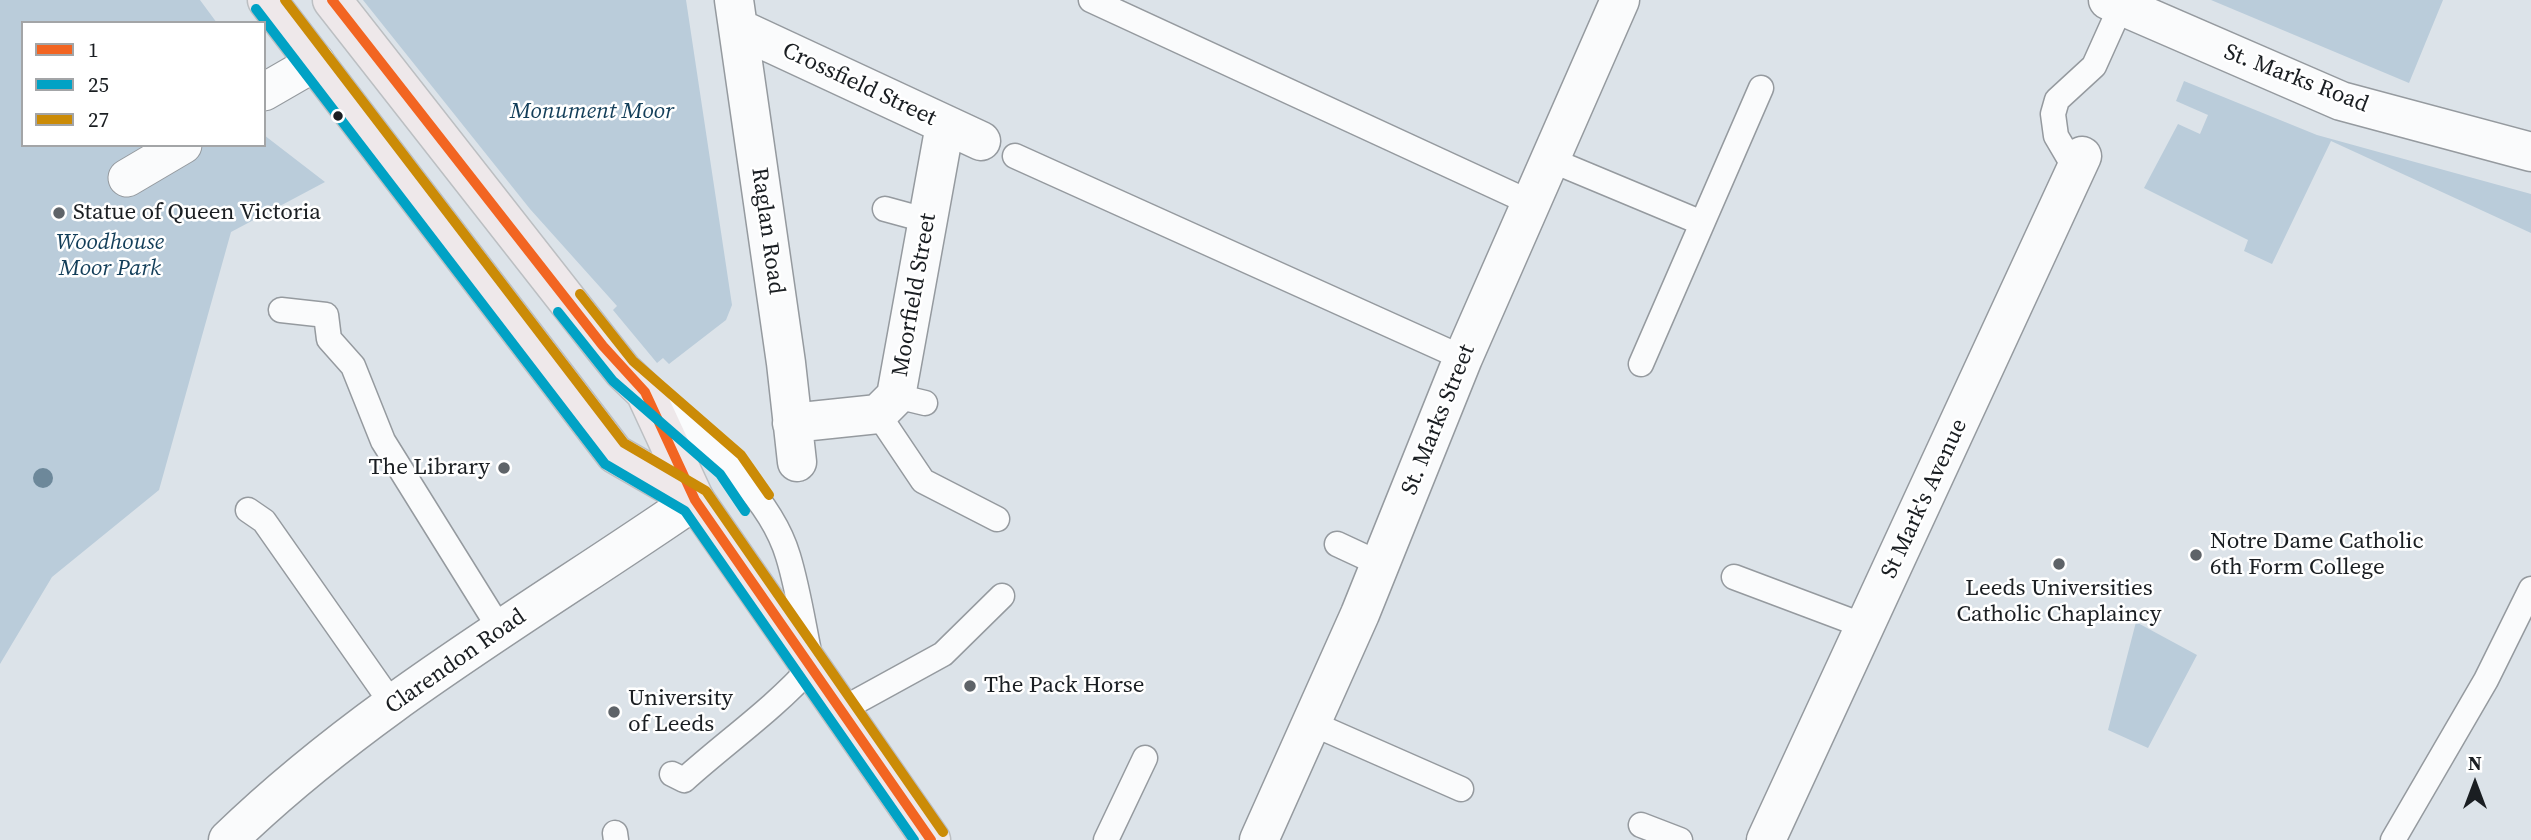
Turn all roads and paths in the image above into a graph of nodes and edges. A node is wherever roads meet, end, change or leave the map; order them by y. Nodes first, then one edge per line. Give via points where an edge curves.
1 (267, 0) edge
2 (332, 0) edge
3 (1091, 0) edge
4 (1620, 0) edge
5 (2115, 3) edge
6 (736, 14) edge
7 (316, 62) junction
8 (1761, 88) dead end
9 (266, 91) edge
10 (945, 125) junction
11 (981, 141) dead end
12 (180, 147) edge
13 (2531, 152) edge
14 (1015, 156) dead end
15 (1551, 160) junction
16 (2079, 163) joint
17 (127, 178) dead end
18 (1531, 203) junction
19 (885, 209) dead end
20 (929, 221) junction
21 (1702, 223) junction
22 (281, 310) dead end
23 (1464, 358) junction
24 (1641, 363) dead end
25 (645, 392) junction
26 (900, 404) junction
27 (792, 423) junction
28 (796, 462) dead end
29 (695, 500) junction
30 (248, 510) dead end
31 (997, 519) dead end
32 (1337, 544) dead end
33 (1380, 564) junction
34 (1734, 577) dead end
35 (2531, 589) edge
36 (1002, 596) dead end
37 (1867, 627) junction
38 (500, 629) junction
39 (812, 666) junction
40 (393, 705) junction
41 (841, 710) junction
42 (1311, 723) junction
43 (1145, 758) dead end
44 (672, 774) dead end
45 (1461, 789) dead end
46 (1641, 825) dead end
47 (228, 840) edge
48 (931, 840) edge
49 (1106, 840) edge
50 (1259, 840) edge
51 (1680, 840) edge
52 (1766, 840) edge
53 (2393, 840) edge

1 - 7 highway
2 - 25 highway via 603,346
3 - 18 lane
4 - 15 street, St. Marks Street
5 - 13 street, St. Marks Road via 2341,102
5 - 16 lane via 2094,66 2055,107 2056,136
6 - 10 street, Crossfield Street
6 - 27 street, Raglan Road
7 - 9 street
7 - 29 highway via 615,454
8 - 21 lane
10 - 11 street, Crossfield Street
10 - 20 street, Moorfield Street
12 - 17 street
14 - 23 lane
15 - 18 street, St. Marks Street
15 - 21 lane
16 - 37 street, St Mark's Avenue
18 - 23 street, St. Marks Street
19 - 20 lane
20 - 26 street, Moorfield Street
21 - 24 lane
22 - 38 lane via 326,315 330,339 353,366 383,441
23 - 33 street, St. Marks Street
25 - 29 highway
25 - 39 lane via 731,465 769,519 788,554
26 - 27 street
26 - 31 lane via 923,481
27 - 28 street, Raglan Road
29 - 38 street, Clarendon Road
29 - 39 highway
30 - 40 lane via 264,521
32 - 33 lane
33 - 42 street, St. Marks Street
34 - 37 lane
35 - 53 lane via 2486,680
36 - 41 lane via 943,654
37 - 52 street, St Mark's Avenue
38 - 40 street, Clarendon Road
39 - 41 highway
39 - 44 lane via 788,693 684,780
40 - 47 street, Clarendon Road via 278,792
41 - 48 highway
42 - 45 lane
42 - 50 street, St. Marks Street
43 - 49 lane
46 - 51 lane

